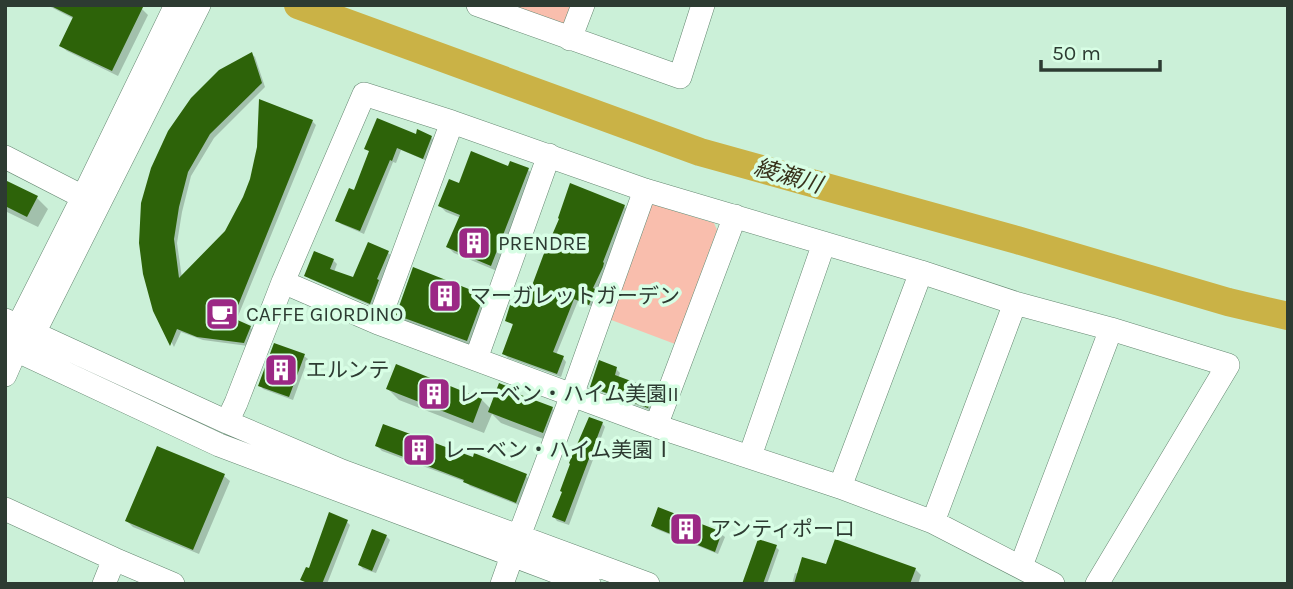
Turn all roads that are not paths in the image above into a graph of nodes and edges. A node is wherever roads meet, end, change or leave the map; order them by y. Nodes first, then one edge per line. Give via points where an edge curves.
1 (583, 5) edge
2 (703, 5) edge
3 (479, 6) edge
4 (186, 8) edge
5 (570, 39) junction
6 (452, 122) junction
7 (549, 155) junction
8 (5, 157) edge
9 (645, 190) junction
10 (83, 197) junction
11 (735, 216) junction
12 (824, 243) junction
13 (921, 272) junction
14 (283, 282) junction
15 (1015, 303) junction
16 (378, 323) junction
17 (1111, 329) junction
18 (16, 335) edge
19 (475, 359) junction
20 (5, 375) edge
21 (572, 395) junction
22 (227, 422) junction
23 (656, 426) junction
24 (750, 456) junction
25 (840, 488) junction
26 (5, 509) edge
27 (933, 522) junction
28 (516, 546) junction
29 (114, 559) junction
30 (1021, 566) junction
31 (104, 584) edge
32 (173, 584) edge
33 (502, 584) edge
34 (589, 584) edge
35 (648, 584) edge
36 (1053, 584) edge
37 (1097, 584) edge

1 - 5 street
2 - 5 street via 680,77
3 - 5 street
4 - 10 street
4 - 18 street
6 - 7 street
6 - 14 street via 364,94
6 - 16 street
7 - 9 street
7 - 19 street
8 - 10 street
9 - 11 street
9 - 21 street
10 - 18 street
11 - 12 street
11 - 23 street
12 - 13 street
12 - 24 street
13 - 15 street
13 - 25 street
14 - 16 street
14 - 22 street
15 - 17 street
15 - 27 street
16 - 19 street
17 - 30 street
17 - 37 street via 1228,365
18 - 20 street
18 - 22 street
18 - 28 street via 219,445
19 - 21 street
21 - 23 street
21 - 28 street
22 - 28 street
23 - 24 street
24 - 25 street
25 - 27 street
26 - 29 street
27 - 30 street
28 - 33 street
28 - 34 street
28 - 35 street
29 - 31 street
29 - 32 street
30 - 36 street

